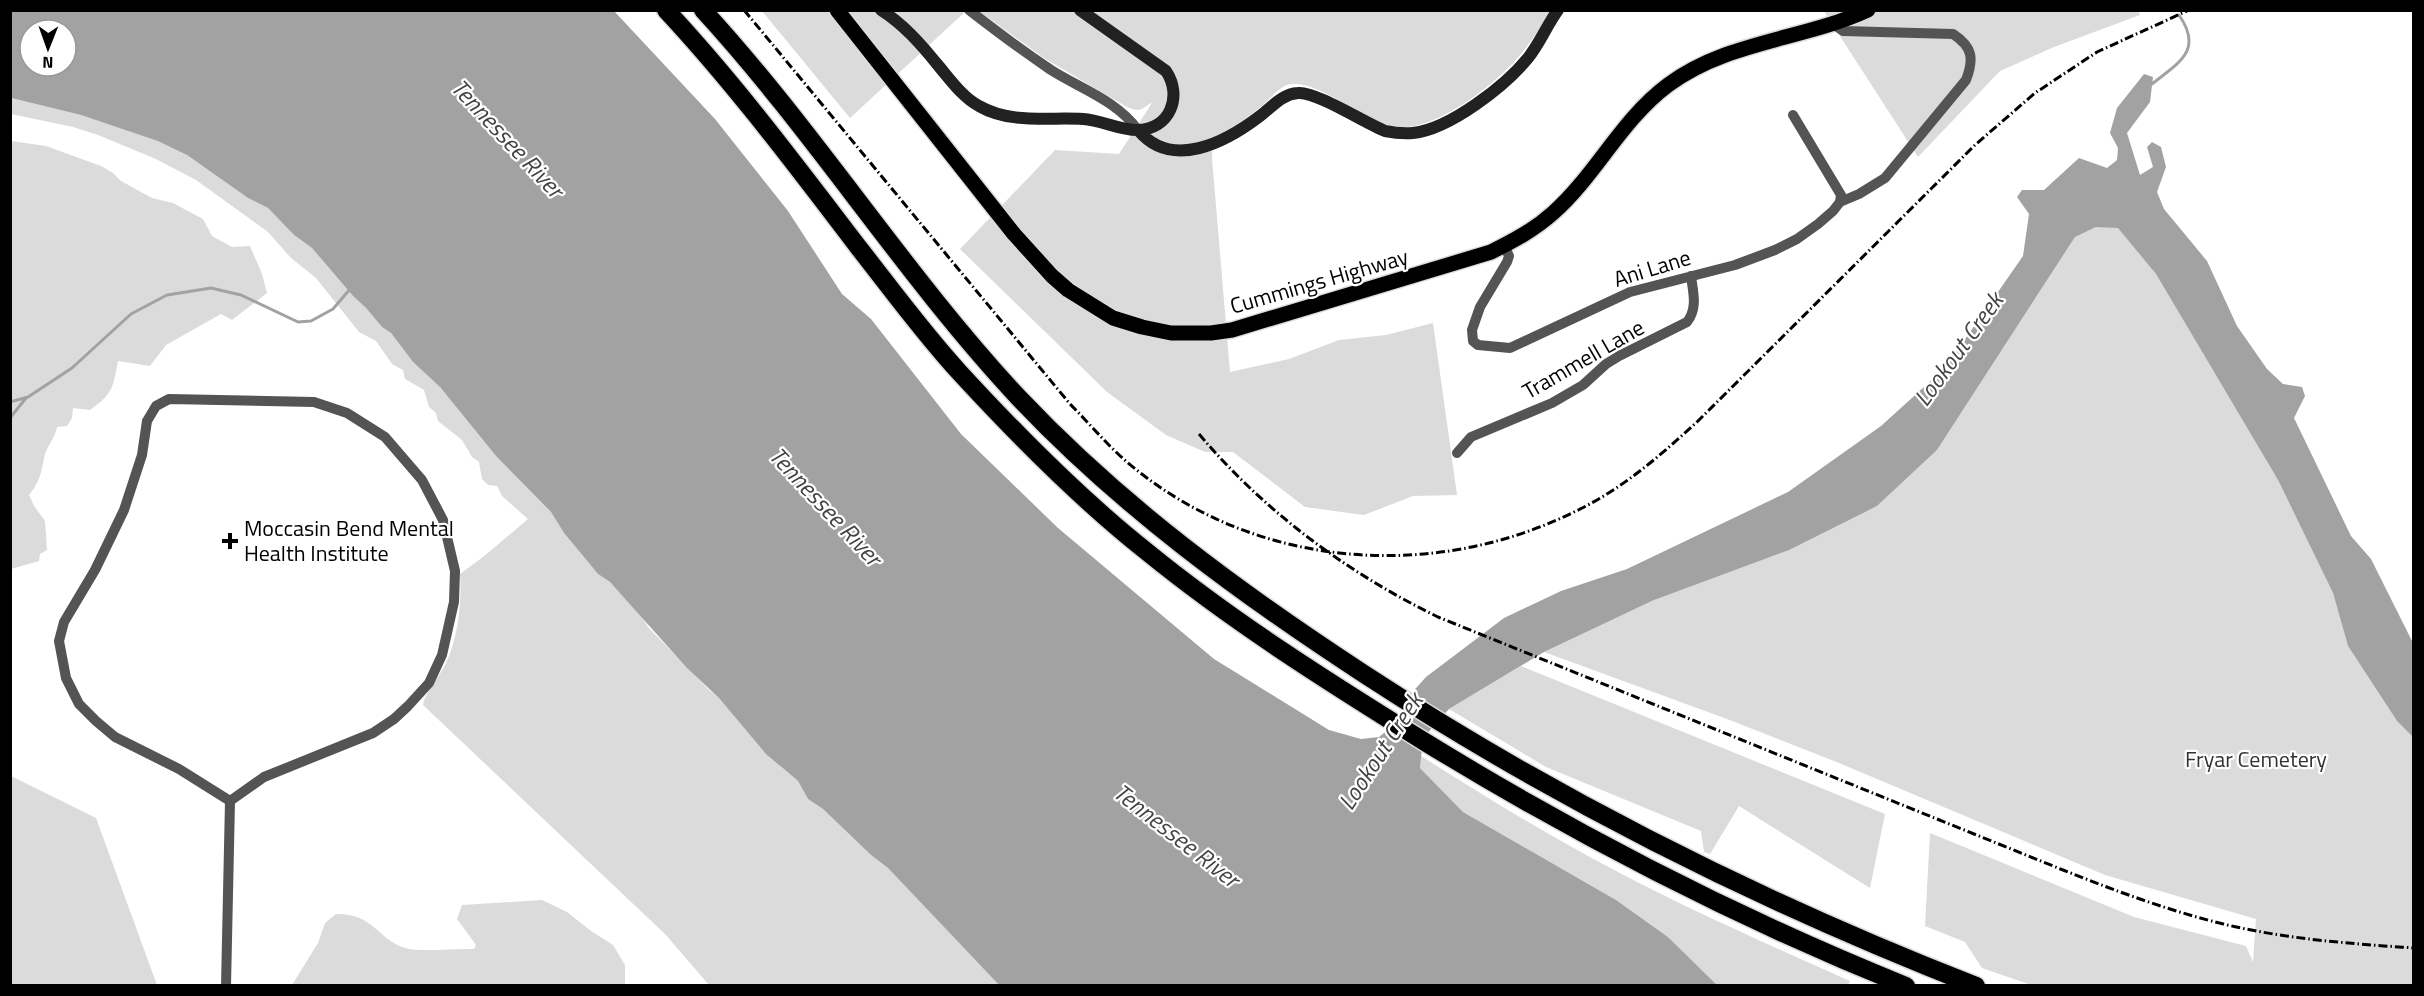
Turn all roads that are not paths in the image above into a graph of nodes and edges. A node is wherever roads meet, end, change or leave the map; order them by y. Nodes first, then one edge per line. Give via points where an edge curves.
1 (666, 10) edge
2 (703, 10) edge
3 (837, 10) edge
4 (881, 10) edge
5 (969, 10) edge
6 (1080, 10) edge
7 (1558, 10) edge
8 (1868, 10) edge
9 (1833, 24) junction
10 (1793, 115) dead end
11 (1138, 130) junction
12 (1840, 202) junction
13 (1504, 245) junction
14 (1691, 276) junction
15 (1457, 453) dead end
16 (230, 801) junction
17 (226, 986) edge
18 (1906, 986) edge
19 (1976, 986) edge

1 - 18 highway via 747,104 957,370 1078,493 1145,550 1223,610 1450,757 1695,893
2 - 19 highway via 965,338 1067,447 1210,568 1286,623 1461,735 1615,823 1857,938
3 - 13 main road, Cummings Highway via 991,207 1045,268 1081,300 1122,321 1171,333 1232,330
4 - 11 main road via 908,31 966,96 996,114 1091,120
5 - 11 street via 1053,71 1113,105
6 - 11 main road via 1158,64 1172,80 1170,111 1155,125
7 - 11 main road via 1530,56 1504,83 1478,104 1433,128 1400,134 1385,131 1302,92 1284,97 1236,133 1208,146 1176,151 1158,146
8 - 9 main road, Cummings Highway
9 - 12 street, Ani Lane via 1843,31 1953,34 1970,52 1972,65 1966,80 1885,178
9 - 13 main road, Cummings Highway via 1723,56 1671,83 1624,127 1554,212
10 - 12 street via 1842,195
12 - 14 street, Ani Lane via 1818,224 1775,250
13 - 14 street, Ani Lane via 1509,256 1507,262 1474,322 1473,341 1478,345 1510,348 1630,292
14 - 15 street, Trammell Lane via 1694,304 1687,322 1619,356 1552,403 1471,437
16 - 16 street via 264,777 373,733 394,719 429,683 442,655 454,602 454,571 443,520 422,480 385,437 347,413 314,402 169,399 156,406 147,421 142,455 123,510 95,570 64,622 59,641 66,678 79,704 96,721 115,736
16 - 17 street

